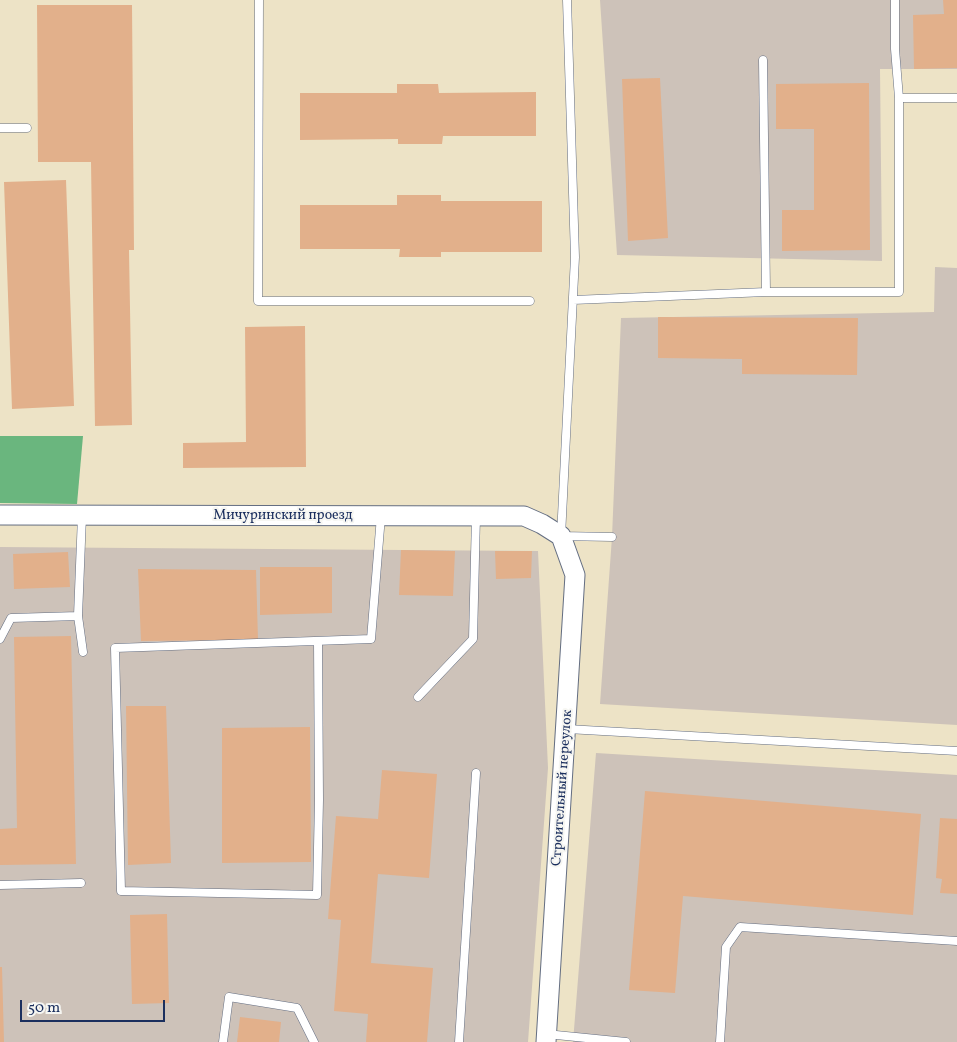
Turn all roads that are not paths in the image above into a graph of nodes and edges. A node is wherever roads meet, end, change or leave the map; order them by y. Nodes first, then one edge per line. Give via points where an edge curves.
1 (259, 0) edge
2 (567, 0) edge
3 (895, 0) edge
4 (763, 60) dead end
5 (899, 98) junction
6 (957, 98) edge
7 (0, 128) edge
8 (27, 128) dead end
9 (766, 292) junction
10 (574, 300) junction
11 (530, 301) dead end
12 (0, 515) edge
13 (82, 515) junction
14 (381, 516) junction
15 (476, 516) junction
16 (561, 536) junction
17 (612, 537) dead end
18 (78, 616) junction
19 (0, 639) edge
20 (318, 641) junction
21 (83, 652) dead end
22 (418, 697) dead end
23 (567, 729) junction
24 (957, 751) edge
25 (476, 773) dead end
26 (81, 883) dead end
27 (0, 885) edge
28 (957, 940) edge
29 (546, 1038) edge
30 (223, 1042) edge
31 (314, 1042) edge
32 (459, 1042) edge
33 (626, 1042) edge
34 (720, 1042) edge

1 - 11 lane via 258,301
2 - 10 lane
3 - 5 lane
4 - 9 lane
5 - 6 lane
5 - 9 lane via 899,292
7 - 8 lane
9 - 10 lane
10 - 16 lane
12 - 13 street, Мичуринский проезд
13 - 14 street, Мичуринский проезд
13 - 18 lane
14 - 15 street, Мичуринский проезд
14 - 20 lane via 371,639
15 - 16 street, Мичуринский проезд via 524,516
15 - 22 lane via 473,639
16 - 17 lane
16 - 23 street, Строительный переулок via 575,575
18 - 19 lane via 11,618
18 - 21 lane
20 - 20 lane via 114,648 121,891 317,895
23 - 24 lane
23 - 29 street, Строительный переулок
25 - 32 lane
26 - 27 lane
28 - 34 lane via 740,927 726,947
29 - 33 lane
30 - 31 lane via 229,997 297,1008

